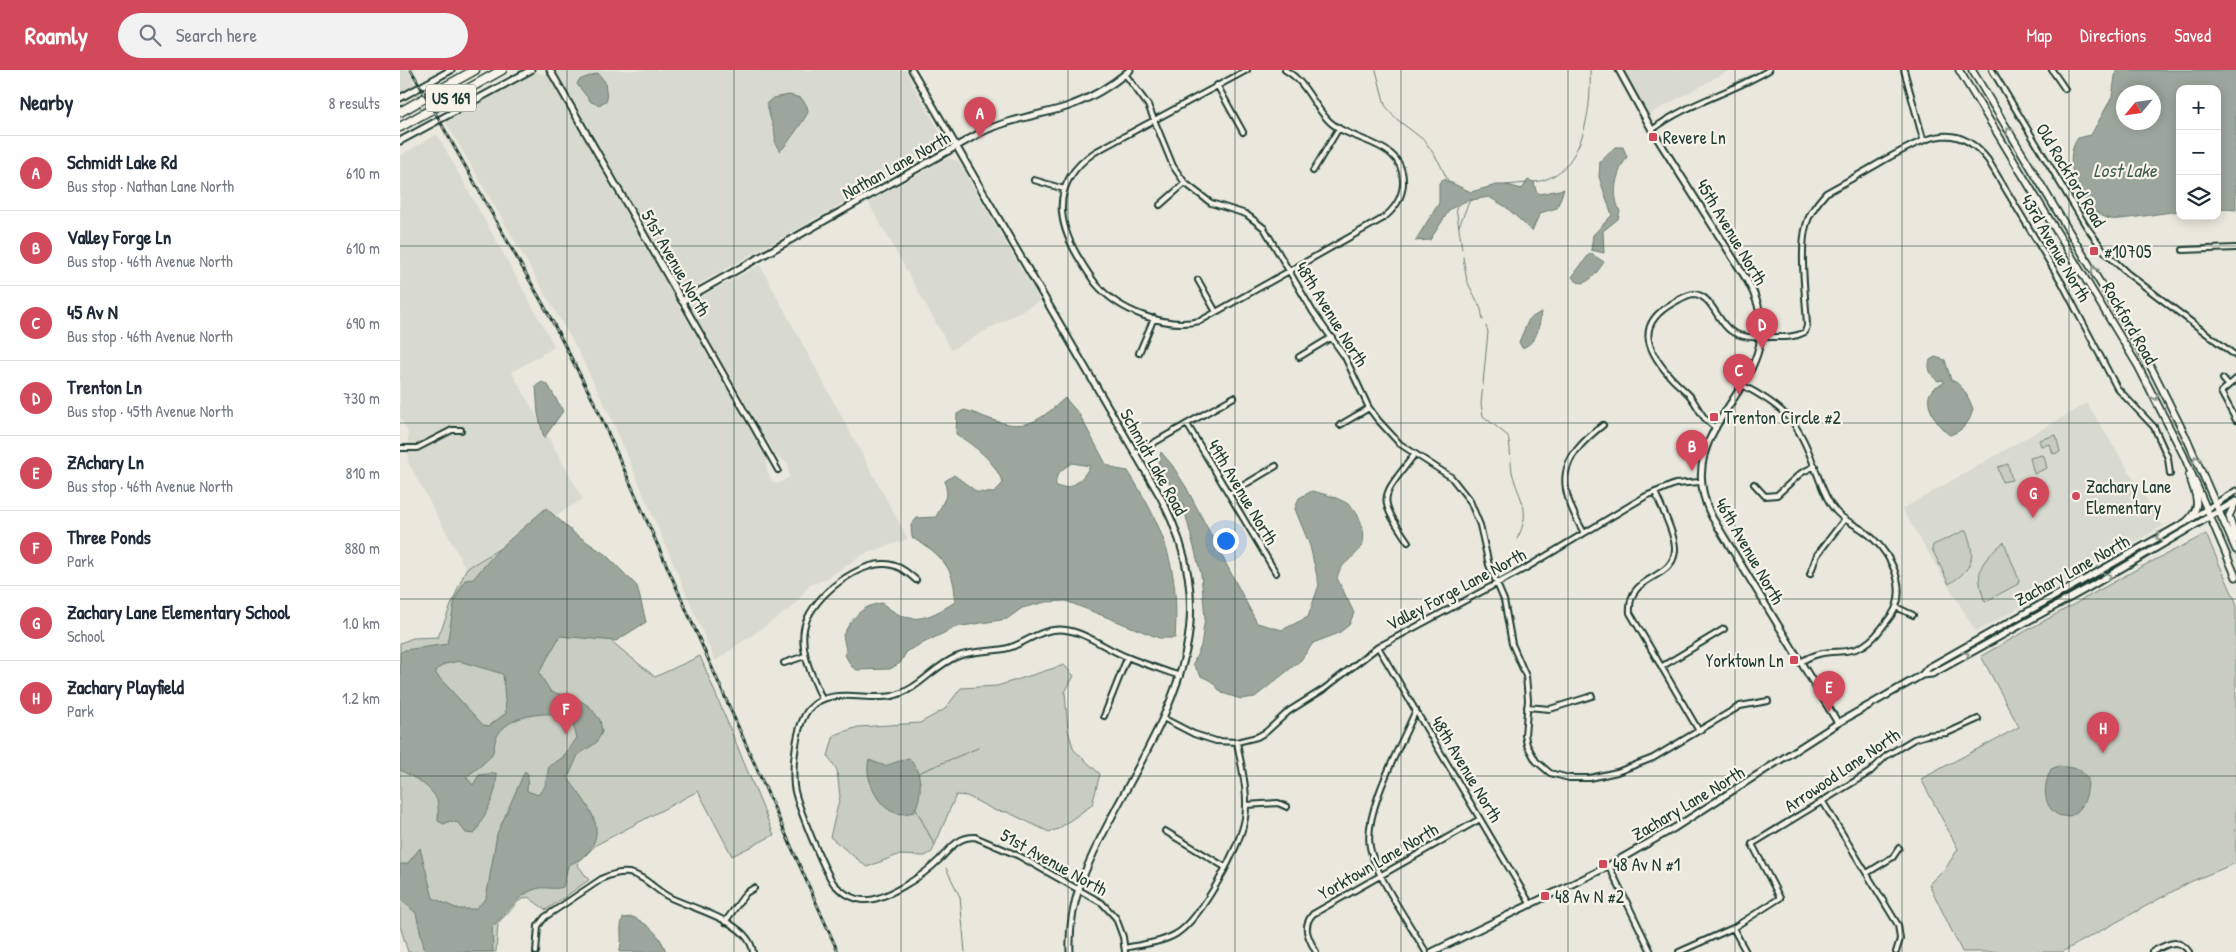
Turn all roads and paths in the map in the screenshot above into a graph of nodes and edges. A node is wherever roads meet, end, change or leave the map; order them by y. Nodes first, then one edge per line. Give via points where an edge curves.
1 (451, 70) edge
2 (475, 70) edge
3 (502, 70) edge
4 (531, 70) edge
5 (550, 70) edge
6 (912, 70) edge
7 (1247, 70) edge
8 (1285, 70) edge
9 (1619, 70) edge
10 (1769, 70) edge
11 (1904, 70) edge
12 (1960, 70) edge
13 (1972, 70) edge
14 (1992, 70) edge
15 (2052, 70) edge
16 (1128, 72) edge
17 (1294, 72) edge
18 (1218, 85) junction
19 (2065, 89) dead end
20 (400, 98) edge
21 (400, 112) edge
22 (1155, 119) junction
23 (400, 127) edge
24 (1339, 128) junction
25 (1652, 130) junction
26 (1243, 132) dead end
27 (1923, 139) junction
28 (400, 141) edge
29 (957, 146) junction
30 (1313, 171) dead end
31 (1034, 180) dead end
32 (1185, 183) junction
33 (1064, 189) junction
34 (1160, 205) dead end
35 (2236, 248) edge
36 (2183, 250) dead end
37 (1289, 271) junction
38 (1198, 280) dead end
39 (682, 301) junction
40 (1216, 312) junction
41 (1154, 318) junction
42 (1332, 337) junction
43 (1761, 337) junction
44 (1139, 353) dead end
45 (1299, 356) dead end
46 (2236, 356) edge
47 (2222, 379) dead end
48 (2236, 380) edge
49 (1742, 386) junction
50 (2228, 386) junction
51 (1234, 397) dead end
52 (1369, 408) junction
53 (2236, 420) edge
54 (1187, 424) junction
55 (1340, 425) dead end
56 (1603, 425) dead end
57 (1716, 428) junction
58 (462, 430) dead end
59 (400, 448) edge
60 (1136, 454) junction
61 (1414, 455) junction
62 (2184, 456) junction
63 (1276, 466) dead end
64 (1815, 466) junction
65 (778, 470) dead end
66 (2170, 474) dead end
67 (1700, 482) junction
68 (1754, 484) dead end
69 (2236, 491) edge
70 (1655, 492) junction
71 (1229, 494) junction
72 (2236, 501) edge
73 (2216, 503) junction
74 (2207, 509) junction
75 (2219, 512) junction
76 (2210, 517) junction
77 (1844, 520) junction
78 (2186, 522) junction
79 (1584, 533) junction
80 (2236, 540) edge
81 (1408, 542) dead end
82 (2236, 550) edge
83 (1276, 573) dead end
84 (1810, 574) dead end
85 (2236, 577) edge
86 (916, 580) dead end
87 (1497, 584) junction
88 (1896, 607) junction
89 (1914, 615) dead end
90 (1724, 629) dead end
91 (1378, 647) junction
92 (805, 656) junction
93 (1127, 658) junction
94 (1800, 662) junction
95 (784, 663) dead end
96 (1661, 667) junction
97 (1922, 675) junction
98 (1180, 676) junction
99 (1592, 696) dead end
100 (822, 699) junction
101 (1768, 701) dead end
102 (1527, 707) junction
103 (1416, 710) junction
104 (1104, 716) dead end
105 (1163, 718) junction
106 (1978, 718) dead end
107 (1838, 723) junction
108 (1699, 730) junction
109 (1237, 742) junction
110 (1823, 802) junction
111 (1246, 805) junction
112 (1287, 807) dead end
113 (1480, 819) junction
114 (1165, 831) dead end
115 (1899, 848) dead end
116 (1225, 866) junction
117 (1608, 866) junction
118 (1867, 873) junction
119 (1382, 875) junction
120 (754, 888) dead end
121 (1078, 888) junction
122 (1531, 906) junction
123 (725, 922) junction
124 (1733, 928) junction
125 (1125, 950) edge
126 (536, 952) edge
127 (753, 952) edge
128 (1070, 952) edge
129 (1316, 952) edge
130 (1426, 952) edge
131 (1432, 952) edge
132 (1651, 952) edge
133 (1679, 952) edge
134 (1746, 952) edge
135 (1896, 952) edge
136 (2152, 952) edge
137 (2188, 952) edge

1 - 20 street
2 - 21 highway, US 169
3 - 23 highway, US 169
4 - 28 street
5 - 39 street, 51st Avenue North
6 - 29 street, Schmidt Lake Road
7 - 18 street
8 - 17 street
9 - 25 street, 45th Avenue North
10 - 25 street via 1687,109
11 - 27 street
12 -> 62 main road, Rockford Road via 2115,327 2156,398
73 -> 13 main road, Rockford Road via 2176,416 2137,343
14 - 46 street, Old Rockford Road via 2104,252
15 - 19 street
16 - 22 street, 48th Avenue North
16 - 29 street, Nathan Lane North via 1084,100 993,126
17 - 24 street via 1323,114
18 - 22 street
18 - 26 street
22 - 32 street, 48th Avenue North via 1173,166
22 - 33 street via 1085,159 1076,167
24 - 30 street
24 - 37 street via 1392,154 1402,170 1400,198 1382,219
25 - 43 street, 45th Avenue North via 1754,294 1761,318
27 - 43 street via 1826,193 1818,202 1806,226 1804,242 1805,332 1798,336
27 - 66 street, 43rd Avenue North via 1954,136 1974,145 1986,157 2062,283 2117,388 2154,427 2168,458
29 - 39 street, Nathan Lane North
29 - 60 street, Schmidt Lake Road
31 - 33 street
32 - 34 street
32 - 37 street, 48th Avenue North via 1211,203 1246,214 1260,223
33 - 41 street via 1061,210 1067,238 1087,272 1107,294
35 - 36 street
37 - 40 street
37 - 42 street, 48th Avenue North
38 - 40 street
39 - 65 street, 51st Avenue North
40 - 41 street via 1190,323 1166,323
41 - 44 street
42 - 45 street
42 - 52 street, 48th Avenue North via 1354,373
43 - 49 street, 45th Avenue North via 1754,362
43 - 57 street via 1748,337 1731,331 1705,298 1695,294 1667,307 1650,323 1648,336 1657,359 1673,381 1689,395 1701,416
47 - 50 street
48 - 50 street
49 - 57 street, 46th Avenue North
49 - 64 street via 1770,401 1792,420 1807,444
50 - 53 street via 2221,392
51 - 54 street
52 - 55 street
52 - 61 street, 48th Avenue North via 1387,432
54 - 60 street
54 - 71 street, 49th Avenue North
56 - 79 street via 1577,448 1566,469 1569,505
57 - 67 street, 46th Avenue North via 1702,457
58 - 59 street via 452,430 417,448
60 - 98 street, Schmidt Lake Road via 1169,512 1186,566 1190,588 1190,631
61 - 81 street via 1390,487 1385,501
61 - 87 street, 48th Avenue North via 1451,477 1470,500 1478,518 1484,552
62 - 74 main road, Rockford Road
62 - 78 main road via 2197,499 2197,507
63 - 71 street
64 - 68 street via 1777,496 1765,496
64 - 77 street via 1828,501
67 - 70 street, Valley Forge Lane North via 1676,484
67 - 94 street, 46th Avenue North via 1712,517
69 - 73 street, Zachary Lane North
70 - 79 street, Valley Forge Lane North
70 - 96 street via 1674,544 1673,557 1664,569 1634,591 1629,604 1630,613
71 - 83 street, 49th Avenue North
72 - 75 street, Zachary Lane North
72 - 80 main road via 2229,516
73 - 74 street, Zachary Lane North
73 - 75 main road, Rockford Road
74 - 76 main road, Rockford Road
74 - 78 street, Zachary Lane North
75 - 76 street, Zachary Lane North
75 - 82 main road, Rockford Road
76 - 85 main road, Rockford Road
97 -> 76 street, Zachary Lane North via 1932,674 1988,644
77 - 84 street via 1817,555
77 - 88 street via 1872,537 1892,566 1898,582
78 -> 97 street, Zachary Lane North via 1985,634 1928,668
79 - 87 street, Valley Forge Lane North
86 - 92 street via 908,572 891,565 872,566 835,586 817,601 805,625
87 - 91 street, Valley Forge Lane North
87 - 102 street, 48th Avenue North via 1504,600 1512,644 1526,676
88 - 89 street
88 - 94 street via 1868,644 1850,652 1816,653
90 - 96 street
91 - 103 street, 48th Avenue North
91 - 109 street, Valley Forge Lane North via 1324,689 1289,711 1266,732
92 - 95 street
92 - 100 street
93 - 98 street
93 - 100 street via 1072,631 1055,629 1006,649 970,652 952,658 916,687 891,696
93 - 104 street
94 - 107 street, 46th Avenue North
96 - 108 street
97 - 107 street, Zachary Lane North
98 - 105 street, Schmidt Lake Road
99 - 102 street via 1550,709
100 - 121 street, 51st Avenue North via 809,709 798,732 794,774 796,798 831,879 840,889 855,898 880,898 931,867 955,843 969,837 1006,849
101 - 108 street via 1740,706
102 - 108 street, 48th Avenue North via 1525,735 1530,754 1550,773 1570,778 1590,778 1629,768 1653,758
103 - 113 street, 48th Avenue North
103 - 119 street via 1371,818 1370,848
105 - 109 street via 1205,738
105 - 121 street, Schmidt Lake Road via 1088,861
106 - 110 street, Arrowood Lane North via 1947,733 1914,740 1886,756 1870,772
107 - 117 street, Zachary Lane North via 1676,827
109 - 111 street
110 - 118 street
110 - 124 street, Arrowood Lane North via 1752,844 1780,898
111 - 112 street via 1278,803
111 - 116 street via 1238,844
113 - 119 street, Yorktown Lane North
113 - 122 street, 48th Avenue North
114 - 116 street
115 - 118 street via 1893,857
116 - 125 street via 1200,910 1186,927 1167,939
117 - 122 street, Zachary Lane North
117 - 132 street
118 - 135 street via 1898,925 1900,939
119 - 129 street, Yorktown Lane North via 1313,914 1306,926
119 - 130 street
120 - 123 street via 746,893
121 - 125 street, 51st Avenue North via 1102,903 1116,918
121 - 128 street, Schmidt Lake Road via 1071,917
122 - 131 street, Zachary Lane North
123 - 126 street via 670,897 636,875 619,873 603,878 545,917 538,926
123 - 127 street via 750,942
124 - 133 street
124 - 134 street
136 - 137 street via 2173,942

